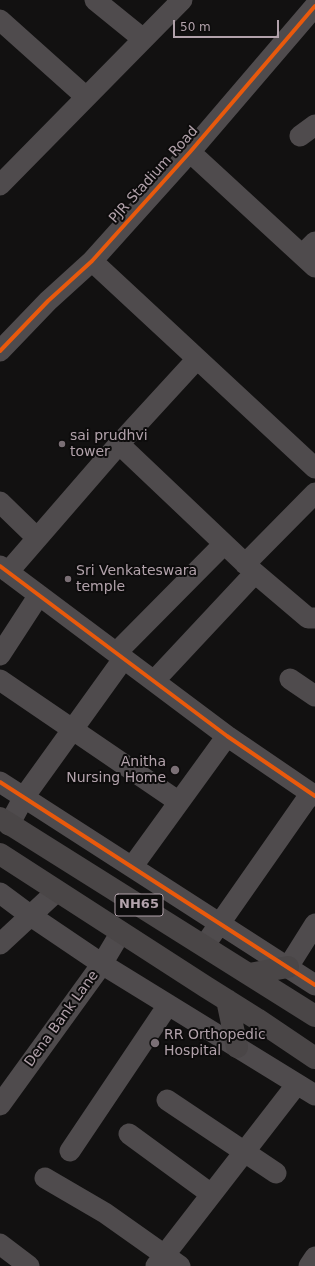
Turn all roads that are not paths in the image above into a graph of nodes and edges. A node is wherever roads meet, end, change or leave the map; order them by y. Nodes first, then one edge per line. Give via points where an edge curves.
1 (95, 0) edge
2 (182, 0) edge
3 (315, 6) edge
4 (0, 20) edge
5 (143, 39) junction
6 (86, 97) junction
7 (190, 152) junction
8 (0, 184) edge
9 (311, 255) edge
10 (92, 261) junction
11 (0, 351) edge
12 (197, 359) junction
13 (119, 444) junction
14 (315, 468) edge
15 (315, 493) edge
16 (0, 502) edge
17 (37, 538) junction
18 (224, 544) junction
19 (4, 569) edge
20 (250, 569) junction
21 (39, 595) junction
22 (315, 618) edge
23 (0, 655) edge
24 (120, 656) junction
25 (290, 679) dead end
26 (0, 680) edge
27 (154, 681) junction
28 (315, 696) edge
29 (72, 729) junction
30 (227, 736) junction
31 (0, 782) edge
32 (313, 795) edge
33 (24, 797) junction
34 (179, 802) junction
35 (5, 821) edge
36 (0, 854) edge
37 (132, 867) junction
38 (57, 890) junction
39 (0, 893) edge
40 (31, 916) junction
41 (219, 923) junction
42 (315, 924) edge
43 (121, 932) junction
44 (0, 944) edge
45 (204, 946) junction
46 (102, 964) junction
47 (288, 967) junction
48 (249, 974) junction
49 (315, 985) edge
50 (227, 1000) junction
51 (168, 1005) junction
52 (315, 1016) edge
53 (237, 1047) junction
54 (315, 1058) edge
55 (297, 1084) junction
56 (315, 1096) edge
57 (167, 1100) dead end
58 (0, 1105) edge
59 (128, 1134) dead end
60 (70, 1151) dead end
61 (244, 1152) junction
62 (276, 1173) dead end
63 (45, 1178) dead end
64 (211, 1194) junction
65 (0, 1244) edge
66 (315, 1258) edge
67 (167, 1262) edge
68 (29, 1266) edge
69 (309, 1266) edge

1 - 5 street
2 - 5 street
3 - 7 street, PJR Stadium Road
4 - 6 street
5 - 6 street
6 - 8 street
7 - 9 street
7 - 10 street, PJR Stadium Road
10 - 11 street, PJR Stadium Road via 48,301
10 - 12 street
12 - 13 street
12 - 14 street
13 - 17 street
13 - 18 street
15 - 20 street
16 - 17 street
17 - 19 street
18 - 20 street
18 - 24 street
19 - 21 street
20 - 22 street via 308,618
20 - 27 street
21 - 23 street
21 - 24 street
24 - 27 street
24 - 29 street
25 - 28 street
26 - 29 street
27 - 30 street
29 - 33 street
29 - 34 street
30 - 32 street
30 - 34 street
31 - 33 street
32 - 41 street
33 - 35 street
33 - 37 street
34 - 37 street
35 - 45 highway, NH65
36 - 38 highway, NH65
37 - 41 street
38 - 40 street
38 - 43 highway, NH65
39 - 40 street
40 - 44 street
40 - 46 street
41 - 45 street
41 - 47 street
42 - 47 street
43 - 46 street, Dena Bank Lane
43 - 50 highway, NH65
45 - 48 highway, NH65
46 - 51 street
46 - 58 street, Dena Bank Lane
47 - 48 highway
47 - 49 street
48 - 52 highway, NH65
50 - 53 highway
50 - 54 highway, NH65
51 - 53 street
51 - 60 street
53 - 55 street
55 - 56 street
55 - 61 street
57 - 61 street
59 - 64 street
61 - 62 street
61 - 64 street
63 - 67 street via 105,1213
64 - 67 street
65 - 68 street
66 - 69 street

